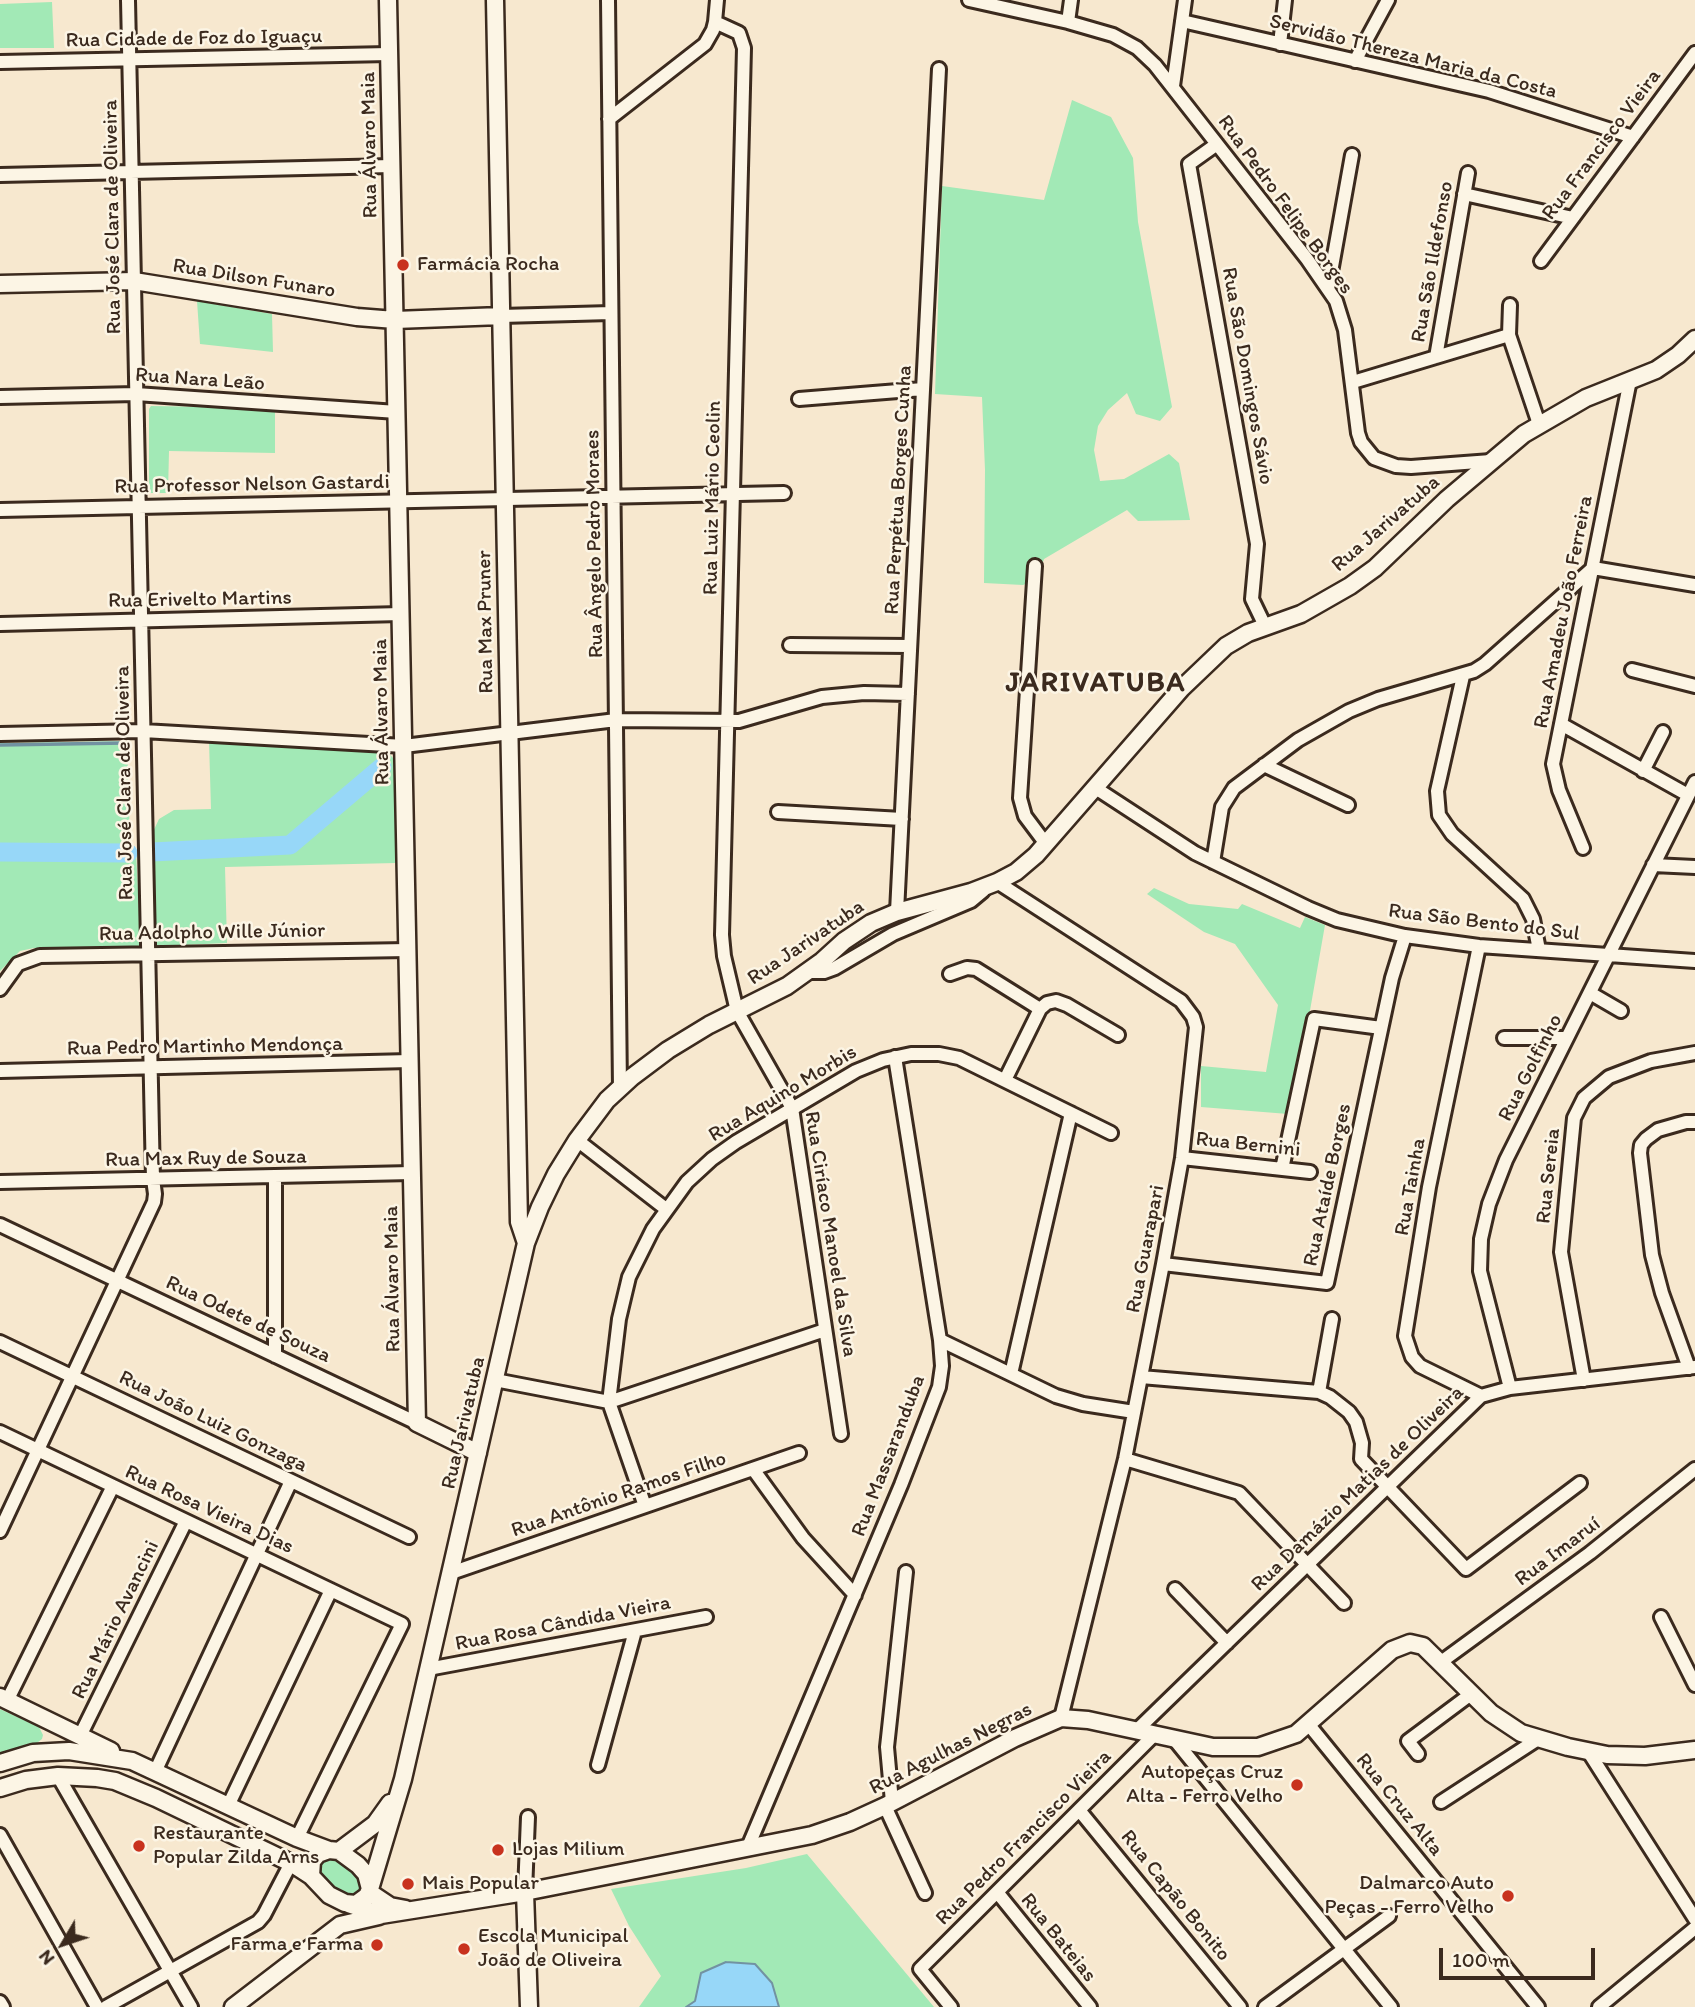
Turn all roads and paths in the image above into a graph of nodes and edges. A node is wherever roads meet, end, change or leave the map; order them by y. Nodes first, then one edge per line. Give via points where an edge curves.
1 (128, 0) edge
2 (388, 0) edge
3 (495, 0) edge
4 (608, 0) edge
5 (717, 0) edge
6 (969, 0) edge
7 (1071, 0) edge
8 (1185, 0) edge
9 (1285, 0) edge
10 (1388, 0) edge
11 (1182, 21) junction
12 (715, 22) junction
13 (1068, 22) junction
14 (1280, 44) junction
15 (1695, 53) edge
16 (389, 54) junction
17 (129, 60) junction
18 (1355, 61) junction
19 (0, 62) edge
20 (939, 69) dead end
21 (1173, 86) junction
22 (609, 119) junction
23 (1633, 137) junction
24 (1217, 144) junction
25 (1352, 155) dead end
26 (392, 166) junction
27 (131, 172) junction
28 (1468, 173) dead end
29 (0, 175) edge
30 (1464, 194) junction
31 (1573, 218) junction
32 (1541, 261) dead end
33 (134, 281) junction
34 (0, 284) edge
35 (1328, 289) junction
36 (1510, 305) dead end
37 (611, 313) junction
38 (501, 316) junction
39 (395, 320) junction
40 (1509, 335) junction
41 (1695, 339) edge
42 (1678, 355) junction
43 (1695, 356) edge
44 (1436, 357) junction
45 (1630, 380) junction
46 (1353, 382) junction
47 (923, 389) junction
48 (136, 394) junction
49 (0, 397) edge
50 (799, 399) dead end
51 (397, 412) junction
52 (1539, 424) junction
53 (1491, 460) junction
54 (784, 493) dead end
55 (732, 495) junction
56 (614, 497) junction
57 (505, 499) junction
58 (399, 502) junction
59 (139, 507) junction
60 (0, 510) edge
61 (1034, 566) dead end
62 (1593, 568) junction
63 (1695, 585) edge
64 (401, 614) junction
65 (141, 620) junction
66 (0, 624) edge
67 (1265, 626) junction
68 (790, 645) dead end
69 (911, 646) junction
70 (1632, 670) dead end
71 (1463, 676) junction
72 (1695, 686) edge
73 (908, 694) junction
74 (616, 720) junction
75 (726, 723) junction
76 (1561, 724) junction
77 (143, 731) junction
78 (1663, 732) dead end
79 (509, 733) junction
80 (0, 734) edge
81 (404, 746) junction
82 (1264, 765) junction
83 (1643, 771) junction
84 (1695, 782) edge
85 (1094, 787) junction
86 (1688, 795) junction
87 (1348, 805) dead end
88 (778, 812) dead end
89 (902, 819) junction
90 (1046, 844) junction
91 (1583, 848) dead end
92 (1213, 862) junction
93 (1653, 865) junction
94 (1695, 867) edge
95 (993, 884) junction
96 (897, 912) junction
97 (1405, 936) junction
98 (1479, 946) junction
99 (408, 950) junction
100 (1539, 950) junction
101 (148, 954) junction
102 (1608, 956) junction
103 (1695, 961) edge
104 (808, 971) junction
105 (950, 974) dead end
106 (0, 989) edge
107 (1590, 993) junction
108 (1040, 1009) junction
109 (737, 1011) junction
110 (1621, 1011) dead end
111 (1381, 1028) junction
112 (1118, 1035) dead end
113 (1504, 1038) dead end
114 (1567, 1038) junction
115 (1695, 1054) edge
116 (895, 1057) junction
117 (410, 1061) junction
118 (150, 1067) junction
119 (0, 1071) edge
120 (1006, 1080) junction
121 (620, 1087) junction
122 (792, 1108) junction
123 (1071, 1113) junction
124 (1695, 1122) edge
125 (1111, 1133) dead end
126 (577, 1140) junction
127 (1182, 1158) junction
128 (1282, 1168) junction
129 (1310, 1172) dead end
130 (412, 1173) junction
131 (275, 1177) junction
132 (153, 1179) junction
133 (0, 1182) edge
134 (666, 1209) junction
135 (0, 1224) edge
136 (526, 1243) junction
137 (1163, 1264) junction
138 (118, 1281) junction
139 (1332, 1319) dead end
140 (825, 1330) junction
141 (940, 1340) junction
142 (0, 1342) edge
143 (275, 1356) junction
144 (1692, 1367) edge
145 (1010, 1374) junction
146 (73, 1377) junction
147 (1140, 1377) junction
148 (495, 1380) junction
149 (1584, 1380) junction
150 (1510, 1388) junction
151 (1319, 1392) junction
152 (1481, 1396) junction
153 (609, 1402) junction
154 (1135, 1412) junction
155 (417, 1423) junction
156 (0, 1432) edge
157 (841, 1434) dead end
158 (39, 1450) junction
159 (478, 1453) junction
160 (799, 1453) dead end
161 (1125, 1459) junction
162 (753, 1469) junction
163 (1695, 1469) edge
164 (291, 1481) junction
165 (1580, 1483) dead end
166 (113, 1486) junction
167 (1388, 1487) junction
168 (645, 1506) junction
169 (186, 1521) junction
170 (0, 1531) edge
171 (409, 1537) dead end
172 (256, 1554) junction
173 (1307, 1565) junction
174 (906, 1572) dead end
175 (451, 1573) junction
176 (1174, 1589) dead end
177 (331, 1590) junction
178 (855, 1595) junction
179 (1344, 1603) dead end
180 (706, 1617) dead end
181 (1661, 1617) dead end
182 (635, 1631) junction
183 (1227, 1643) junction
184 (1440, 1662) junction
185 (428, 1670) junction
186 (1695, 1685) edge
187 (1471, 1694) junction
188 (3, 1699) edge
189 (1061, 1718) junction
190 (1309, 1725) junction
191 (1137, 1730) junction
192 (1155, 1734) junction
193 (80, 1736) junction
194 (1174, 1739) junction
195 (1538, 1739) junction
196 (1695, 1750) edge
197 (1588, 1751) junction
198 (1418, 1754) dead end
199 (132, 1761) junction
200 (0, 1763) edge
201 (598, 1765) dead end
202 (155, 1772) junction
203 (58, 1776) junction
204 (403, 1779) junction
205 (0, 1788) edge
206 (1441, 1802) dead end
207 (889, 1804) junction
208 (228, 1806) junction
209 (1079, 1810) junction
210 (528, 1817) dead end
211 (0, 1835) edge
212 (297, 1838) junction
213 (748, 1847) junction
214 (334, 1850) junction
215 (291, 1863) junction
216 (311, 1876) junction
217 (525, 1892) junction
218 (997, 1892) junction
219 (925, 1893) dead end
220 (354, 1905) junction
221 (412, 1910) junction
222 (1389, 1916) dead end
223 (1695, 1919) edge
224 (1695, 1928) edge
225 (1344, 1949) junction
226 (171, 1971) junction
227 (0, 2002) edge
228 (3, 2007) edge
229 (97, 2007) edge
230 (106, 2007) edge
231 (191, 2007) edge
232 (233, 2007) edge
233 (529, 2007) edge
234 (951, 2007) edge
235 (1090, 2007) edge
236 (1240, 2007) edge
237 (1265, 2007) edge
238 (1391, 2007) edge
239 (1538, 2007) edge
240 (1599, 2007) edge

1 - 17 street, Rua José Clara de Oliveira
2 - 16 street, Rua Álvaro Maia
3 - 38 street, Rua Max Pruner
4 - 22 street, Rua Ângelo Pedro Moraes
5 - 12 street
6 - 13 street, Rua Pedro Felipe Borges
7 - 13 street
8 - 11 street
9 - 14 street
10 - 18 street
11 - 14 street, Servidão Thereza Maria da Costa
11 - 21 street
12 - 22 street via 697,51
12 - 55 street, Rua Luiz Mário Ceolin via 738,33 744,48
13 - 21 street, Rua Pedro Felipe Borges via 1125,40
14 - 18 street, Servidão Thereza Maria da Costa
15 - 23 street, Rua Francisco Vieira
16 - 17 street, Rua Cidade de Foz do Iguaçu
16 - 26 street, Rua Álvaro Maia
17 - 19 street, Rua Cidade de Foz do Iguaçu
17 - 27 street, Rua José Clara de Oliveira
18 - 23 street, Servidão Thereza Maria da Costa via 1489,91
20 - 47 street, Rua Perpétua Borges Cunha
21 - 24 street, Rua Pedro Felipe Borges
22 - 37 street, Rua Ângelo Pedro Moraes
23 - 31 street, Rua Francisco Vieira
24 - 35 street, Rua Pedro Felipe Borges
24 - 67 street, Rua São Domingos Sávio via 1189,164 1257,544 1252,599
25 - 35 street
26 - 27 street
26 - 39 street, Rua Álvaro Maia
27 - 29 street
27 - 33 street, Rua José Clara de Oliveira
28 - 30 street, Rua São Ildefonso
30 - 31 street
30 - 44 street, Rua São Ildefonso
31 - 32 street, Rua Francisco Vieira
33 - 34 street, Rua Dilson Funaro
33 - 39 street, Rua Dilson Funaro
33 - 48 street, Rua José Clara de Oliveira
35 - 46 street, Rua Pedro Felipe Borges via 1343,323
36 - 40 street
37 - 38 street
37 - 56 street, Rua Ângelo Pedro Moraes
38 - 39 street, Rua Dilson Funaro
38 - 57 street, Rua Max Pruner
39 - 51 street, Rua Álvaro Maia
40 - 44 street
40 - 52 street
41 - 42 street, Rua Jarivatuba
42 - 43 street
42 - 45 street, Rua Jarivatuba
44 - 46 street
45 - 52 street, Rua Jarivatuba
45 - 62 street, Rua Amadeu João Ferreira
46 - 53 street, Rua Pedro Felipe Borges via 1361,442 1382,463 1411,467
47 - 50 street
47 - 69 street, Rua Perpétua Borges Cunha
48 - 49 street, Rua Nara Leão
48 - 51 street, Rua Nara Leão
48 - 59 street, Rua José Clara de Oliveira
51 - 58 street, Rua Álvaro Maia
52 - 53 street, Rua Jarivatuba
53 - 67 street, Rua Jarivatuba via 1361,578 1301,614
54 - 55 street, Rua Professor Nelson Gastardi
55 - 56 street, Rua Professor Nelson Gastardi
55 - 75 street, Rua Luiz Mário Ceolin
56 - 57 street, Rua Professor Nelson Gastardi
56 - 74 street, Rua Ângelo Pedro Moraes
57 - 58 street, Rua Professor Nelson Gastardi
57 - 79 street, Rua Max Pruner
58 - 59 street, Rua Professor Nelson Gastardi
58 - 64 street, Rua Álvaro Maia
59 - 60 street, Rua Professor Nelson Gastardi
59 - 65 street, Rua José Clara de Oliveira
61 - 90 street via 1020,798 1025,816
62 - 63 street
62 - 71 street via 1485,664
62 - 76 street, Rua Amadeu João Ferreira
64 - 65 street, Rua Erivelto Martins
64 - 81 street, Rua Álvaro Maia
65 - 66 street, Rua Erivelto Martins
65 - 77 street, Rua José Clara de Oliveira
67 - 85 street, Rua Jarivatuba via 1236,639 1208,661
68 - 69 street
69 - 73 street, Rua Perpétua Borges Cunha
70 - 72 street
71 - 82 street via 1349,711
71 - 100 street via 1437,791 1439,815 1452,834 1523,899 1533,919
73 - 75 street via 822,697
73 - 89 street, Rua Perpétua Borges Cunha
74 - 75 street
74 - 79 street
74 - 121 street, Rua Ângelo Pedro Moraes
75 - 109 street, Rua Luiz Mário Ceolin via 722,935
76 - 83 street
76 - 91 street, Rua Amadeu João Ferreira via 1554,776
77 - 80 street
77 - 81 street
77 - 101 street, Rua José Clara de Oliveira
78 - 83 street
79 - 81 street
79 - 136 street, Rua Max Pruner via 519,1222
81 - 99 street, Rua Álvaro Maia
82 - 87 street
82 - 92 street via 1224,800
83 - 86 street
84 - 86 street, Rua Golfinho
85 - 90 street, Rua Jarivatuba
85 - 92 street, Rua São Bento do Sul
86 - 93 street, Rua Golfinho
88 - 89 street
89 - 96 street, Rua Perpétua Borges Cunha
90 - 95 street, Rua Jarivatuba via 1027,863
92 - 97 street, Rua São Bento do Sul via 1321,914
93 - 94 street
93 - 102 street, Rua Golfinho
95 - 96 street, Rua Jarivatuba
95 - 104 street via 971,901 892,934 835,968
95 - 127 street, Rua Guarapari via 1187,1007 1196,1036
96 - 104 street, Rua Jarivatuba via 858,930
97 - 98 street, Rua São Bento do Sul
97 - 111 street, Rua Ataíde Borges
98 - 100 street, Rua São Bento do Sul
98 - 152 street, Rua Tainha via 1431,1176 1405,1336 1420,1366
99 - 101 street, Rua Adolpho Wille Júnior
99 - 117 street, Rua Álvaro Maia
100 - 102 street, Rua São Bento do Sul
101 - 106 street, Rua Adolpho Wille Júnior via 40,956 18,964
101 - 118 street, Rua José Clara de Oliveira
102 - 103 street, Rua São Bento do Sul
102 - 107 street, Rua Golfinho
104 - 109 street, Rua Jarivatuba
105 - 108 street via 976,969
107 - 110 street
107 - 114 street, Rua Golfinho
108 - 112 street via 1052,1001 1061,1003
108 - 120 street
109 - 121 street, Rua Jarivatuba via 668,1050
109 - 122 street, Rua Ciríaco Manoel da Silva
111 - 128 street via 1314,1019
111 - 137 street, Rua Ataíde Borges via 1327,1283
113 - 114 street
114 - 150 street, Rua Golfinho via 1506,1160 1481,1239 1482,1283
115 - 149 street, Rua Sereia via 1664,1057 1609,1077 1584,1098 1574,1118 1561,1252
116 - 120 street, Rua Aquino Morbis via 948,1055
116 - 122 street, Rua Aquino Morbis via 856,1071
116 - 141 street, Rua Massaranduba
117 - 118 street, Rua Pedro Martinho Mendonça
117 - 130 street, Rua Álvaro Maia
118 - 119 street, Rua Pedro Martinho Mendonça
118 - 132 street, Rua José Clara de Oliveira
120 - 123 street, Rua Aquino Morbis
121 - 126 street, Rua Jarivatuba
122 - 134 street, Rua Aquino Morbis via 712,1159
122 - 140 street, Rua Ciríaco Manoel da Silva
123 - 125 street, Rua Aquino Morbis
123 - 145 street
124 - 144 street via 1658,1130 1641,1145 1640,1153 1662,1293
126 - 134 street
126 - 136 street, Rua Jarivatuba via 548,1189
127 - 128 street, Rua Bernini
127 - 137 street, Rua Guarapari
128 - 129 street, Rua Bernini
130 - 131 street, Rua Max Ruy de Souza
130 - 155 street, Rua Álvaro Maia
131 - 132 street, Rua Max Ruy de Souza
131 - 143 street
132 - 133 street, Rua Max Ruy de Souza
132 - 138 street, Rua José Clara de Oliveira via 154,1202
134 - 153 street, Rua Aquino Morbis via 635,1264 624,1297
135 - 138 street, Rua Odete de Souza
136 - 148 street, Rua Jarivatuba
137 - 147 street, Rua Guarapari
138 - 143 street, Rua Odete de Souza
138 - 146 street, Rua José Clara de Oliveira
139 - 151 street
140 - 153 street
140 - 157 street, Rua Ciríaco Manoel da Silva
141 - 145 street
141 - 178 street, Rua Massaranduba via 941,1377 934,1401
142 - 146 street, Rua João Luiz Gonzaga
143 - 155 street, Rua Odete de Souza
144 - 149 street, Rua Damázio Matias de Oliveira
145 - 154 street via 1069,1400
146 - 158 street, Rua José Clara de Oliveira
146 - 164 street, Rua João Luiz Gonzaga
147 - 151 street
147 - 154 street, Rua Guarapari
148 - 153 street
148 - 159 street, Rua Jarivatuba
149 - 150 street, Rua Damázio Matias de Oliveira
150 - 152 street, Rua Damázio Matias de Oliveira
151 - 167 street via 1349,1412 1360,1432 1361,1459
152 - 167 street, Rua Damázio Matias de Oliveira
153 - 168 street, Rua Aquino Morbis
154 - 161 street, Rua Guarapari
155 - 159 street, Rua Odete de Souza
156 - 158 street, Rua Rosa Vieira Dias
158 - 166 street, Rua Rosa Vieira Dias
158 - 170 street, Rua José Clara de Oliveira
159 - 175 street, Rua Jarivatuba
160 - 162 street, Rua Antônio Ramos Filho
161 - 173 street via 1238,1493
161 - 189 street, Rua Guarapari
162 - 168 street, Rua Antônio Ramos Filho
162 - 178 street via 803,1538
163 - 184 street, Rua Imaruí via 1590,1553
164 - 171 street, Rua João Luiz Gonzaga
164 - 172 street
165 - 167 street via 1466,1569
166 - 169 street, Rua Rosa Vieira Dias
166 - 188 street
167 - 173 street, Rua Damázio Matias de Oliveira
168 - 175 street, Rua Antônio Ramos Filho
169 - 172 street, Rua Rosa Vieira Dias
169 - 193 street, Rua Mário Avancini
172 - 177 street, Rua Rosa Vieira Dias
172 - 202 street
173 - 179 street
173 - 183 street, Rua Damázio Matias de Oliveira
174 - 207 street via 887,1747
175 - 185 street, Rua Jarivatuba
176 - 183 street
177 - 208 street
177 - 212 street, Rua Rosa Vieira Dias via 402,1624
178 - 213 street, Rua Massaranduba
180 - 182 street, Rua Rosa Cândida Vieira
181 - 186 street
182 - 185 street, Rua Rosa Cândida Vieira
182 - 201 street
183 - 191 street, Rua Damázio Matias de Oliveira
184 - 187 street, Rua Agulhas Negras
184 - 190 street, Rua Agulhas Negras via 1423,1646 1401,1645
185 - 204 street, Rua Jarivatuba
187 - 195 street, Rua Agulhas Negras via 1510,1728
187 - 198 street via 1408,1741
188 - 193 street
189 - 191 street, Rua Agulhas Negras
189 - 207 street, Rua Agulhas Negras
190 - 194 street, Rua Agulhas Negras via 1258,1747 1227,1748
190 - 239 street, Rua Cruz Alta
191 - 192 street, Rua Agulhas Negras
192 - 194 street, Rua Agulhas Negras
192 - 209 street, Rua Pedro Francisco Vieira
193 - 199 street
194 - 225 street
195 - 197 street, Rua Agulhas Negras
195 - 206 street
196 - 197 street, Rua Agulhas Negras via 1626,1756
197 - 223 street
199 - 200 street via 69,1751 33,1753
199 - 202 street
202 - 208 street
203 - 205 street
203 - 215 street via 97,1778 131,1787
203 - 226 street
204 - 214 street, Rua Jarivatuba via 376,1824
204 - 220 street, Rua Jarivatuba
207 - 213 street, Rua Agulhas Negras via 832,1830
207 - 219 street
208 - 212 street
209 - 218 street, Rua Pedro Francisco Vieira
209 - 236 street, Rua Capão Bonito
210 - 217 street
211 - 229 street
212 - 214 street
213 - 217 street, Rua Agulhas Negras
214 - 216 street via 318,1854 312,1861
214 - 220 street via 348,1856 366,1874
215 - 216 street
215 - 226 street via 258,1922
216 - 220 street via 318,1887
217 - 221 street, Rua Agulhas Negras
217 - 233 street
218 - 234 street, Rua Pedro Francisco Vieira via 920,1969
218 - 235 street, Rua Bateias
220 - 221 street, Rua Agulhas Negras
220 - 221 street, Rua Agulhas Negras via 381,1915
220 - 232 street
222 - 225 street
224 - 240 street
225 - 237 street
225 - 238 street
226 - 230 street
226 - 231 street
227 - 228 street

